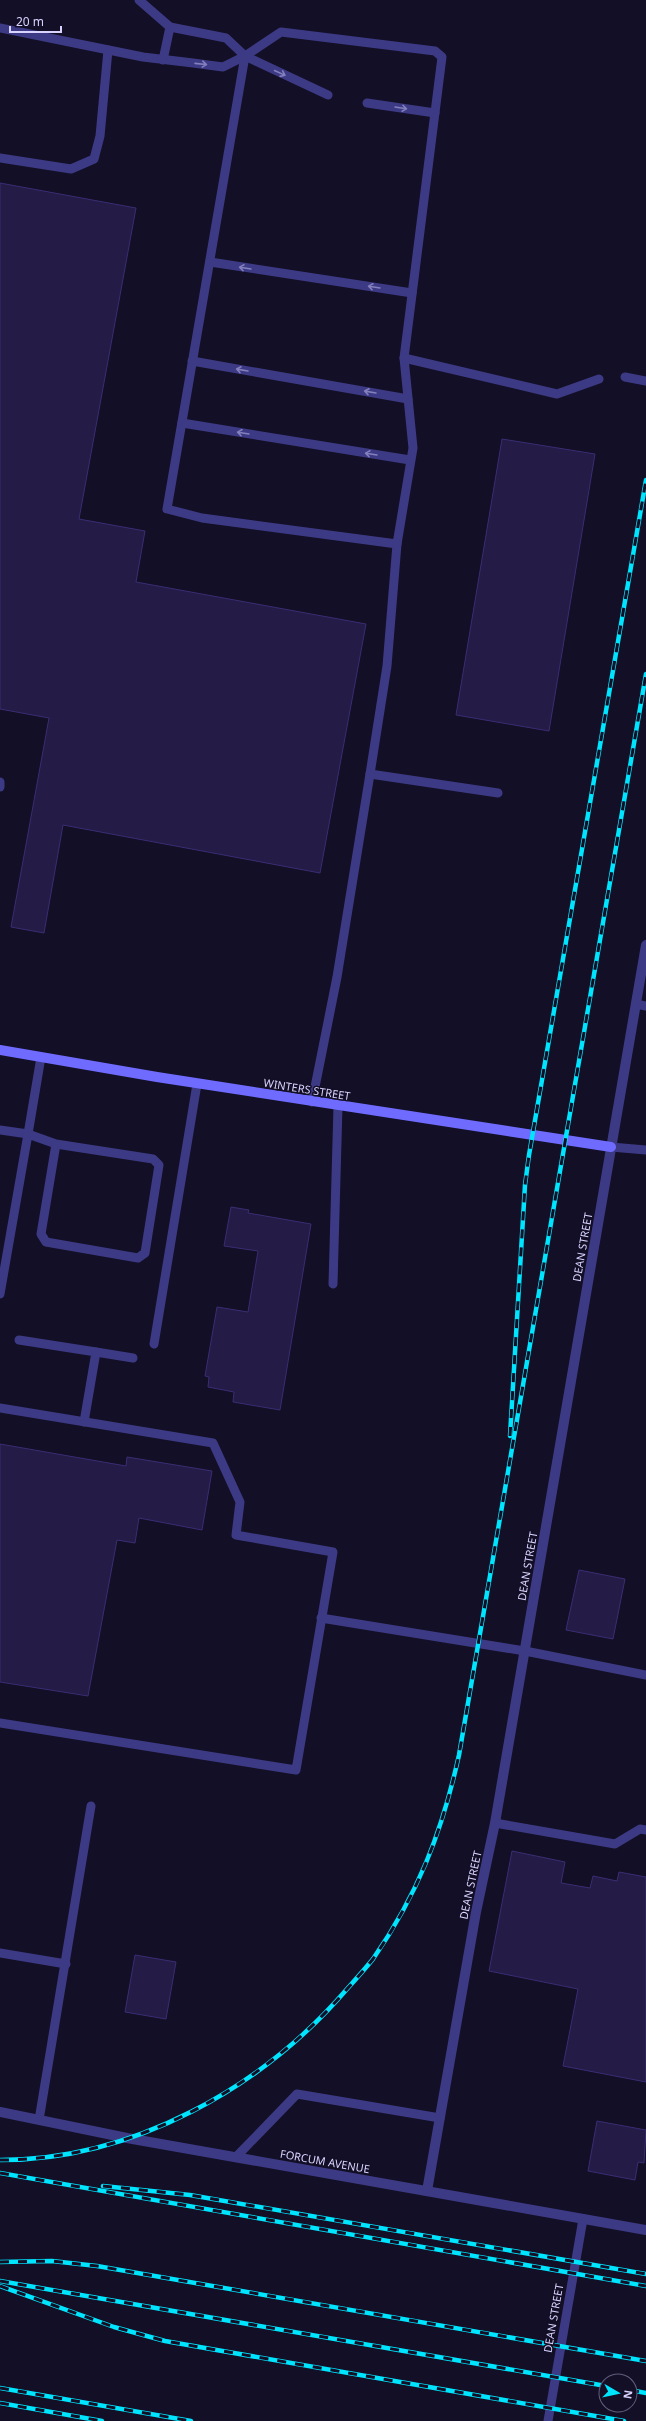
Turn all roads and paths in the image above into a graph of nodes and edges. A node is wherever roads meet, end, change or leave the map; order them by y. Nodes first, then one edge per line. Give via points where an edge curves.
1 (139, 0) edge
2 (170, 27) junction
3 (0, 28) edge
4 (108, 50) junction
5 (244, 56) junction
6 (163, 60) junction
7 (328, 95) dead end
8 (367, 103) dead end
9 (436, 114) junction
10 (0, 158) edge
11 (210, 262) junction
12 (412, 293) junction
13 (404, 358) junction
14 (192, 361) junction
15 (625, 377) dead end
16 (599, 379) dead end
17 (646, 381) edge
18 (408, 399) junction
19 (182, 423) junction
20 (410, 460) junction
21 (398, 544) junction
22 (370, 774) junction
23 (0, 782) edge
24 (0, 787) edge
25 (498, 793) dead end
26 (646, 944) edge
27 (641, 1005) edge
28 (0, 1050) edge
29 (40, 1057) junction
30 (197, 1084) junction
31 (312, 1102) junction
32 (338, 1106) junction
33 (0, 1130) edge
34 (28, 1134) junction
35 (56, 1144) junction
36 (611, 1147) junction
37 (646, 1150) edge
38 (333, 1284) dead end
39 (0, 1294) edge
40 (19, 1340) dead end
41 (154, 1344) dead end
42 (96, 1352) junction
43 (133, 1358) dead end
44 (0, 1408) edge
45 (84, 1422) junction
46 (321, 1618) junction
47 (525, 1651) junction
48 (646, 1675) edge
49 (0, 1723) edge
50 (91, 1806) dead end
51 (495, 1823) junction
52 (646, 1830) edge
53 (0, 1953) edge
54 (66, 1964) junction
55 (0, 2112) edge
56 (440, 2118) junction
57 (39, 2120) junction
58 (236, 2157) junction
59 (427, 2191) junction
60 (583, 2220) junction
61 (646, 2230) edge
62 (548, 2421) edge

1 - 2 lane
2 - 5 lane via 226,38
2 - 6 lane
3 - 4 lane
4 - 6 lane
4 - 10 lane via 100,136 94,159 70,170
6 -> 5 lane via 223,67
5 -> 7 lane
5 - 9 lane via 281,32 435,51 442,57
5 - 11 lane
8 -> 9 lane
9 - 12 lane
12 -> 11 lane
11 - 14 lane
12 - 13 lane
13 - 16 lane via 557,394
13 - 18 lane
18 -> 14 lane
14 - 19 lane
15 - 17 lane
18 - 20 lane via 413,448
20 -> 19 lane
19 - 21 lane via 167,509 202,518
20 - 21 lane
21 - 22 lane via 387,666
22 - 25 lane
22 - 31 lane via 337,977
23 - 24 lane
26 - 27 street, DEAN STREET
27 - 36 street, DEAN STREET
28 - 29 street, WINTERS STREET
29 - 30 street, WINTERS STREET
29 - 34 lane
30 - 31 street, WINTERS STREET
30 - 41 lane
31 - 32 street, WINTERS STREET
32 - 36 street, WINTERS STREET
32 - 38 lane
33 - 34 lane
34 - 35 lane
34 - 39 lane
35 - 35 lane via 153,1159 159,1165 145,1253 138,1258 46,1242 41,1234
36 - 37 lane
36 - 47 street, DEAN STREET
40 - 42 lane
42 - 43 lane
42 - 45 lane
44 - 45 lane
45 - 46 lane via 213,1443 240,1502 236,1535 333,1552
46 - 47 lane
46 - 49 lane via 296,1770
47 - 48 lane
47 - 51 street, DEAN STREET
50 - 54 lane
51 - 52 lane via 615,1844 640,1829
51 - 56 street, DEAN STREET via 476,1912
53 - 54 lane
54 - 57 lane
55 - 57 street, FORCUM AVENUE
56 - 58 lane via 297,2094
56 - 59 street, DEAN STREET
57 - 58 street, FORCUM AVENUE
58 - 59 street, FORCUM AVENUE
59 - 60 street, FORCUM AVENUE
60 - 61 street, FORCUM AVENUE
60 - 62 lane, DEAN STREET

